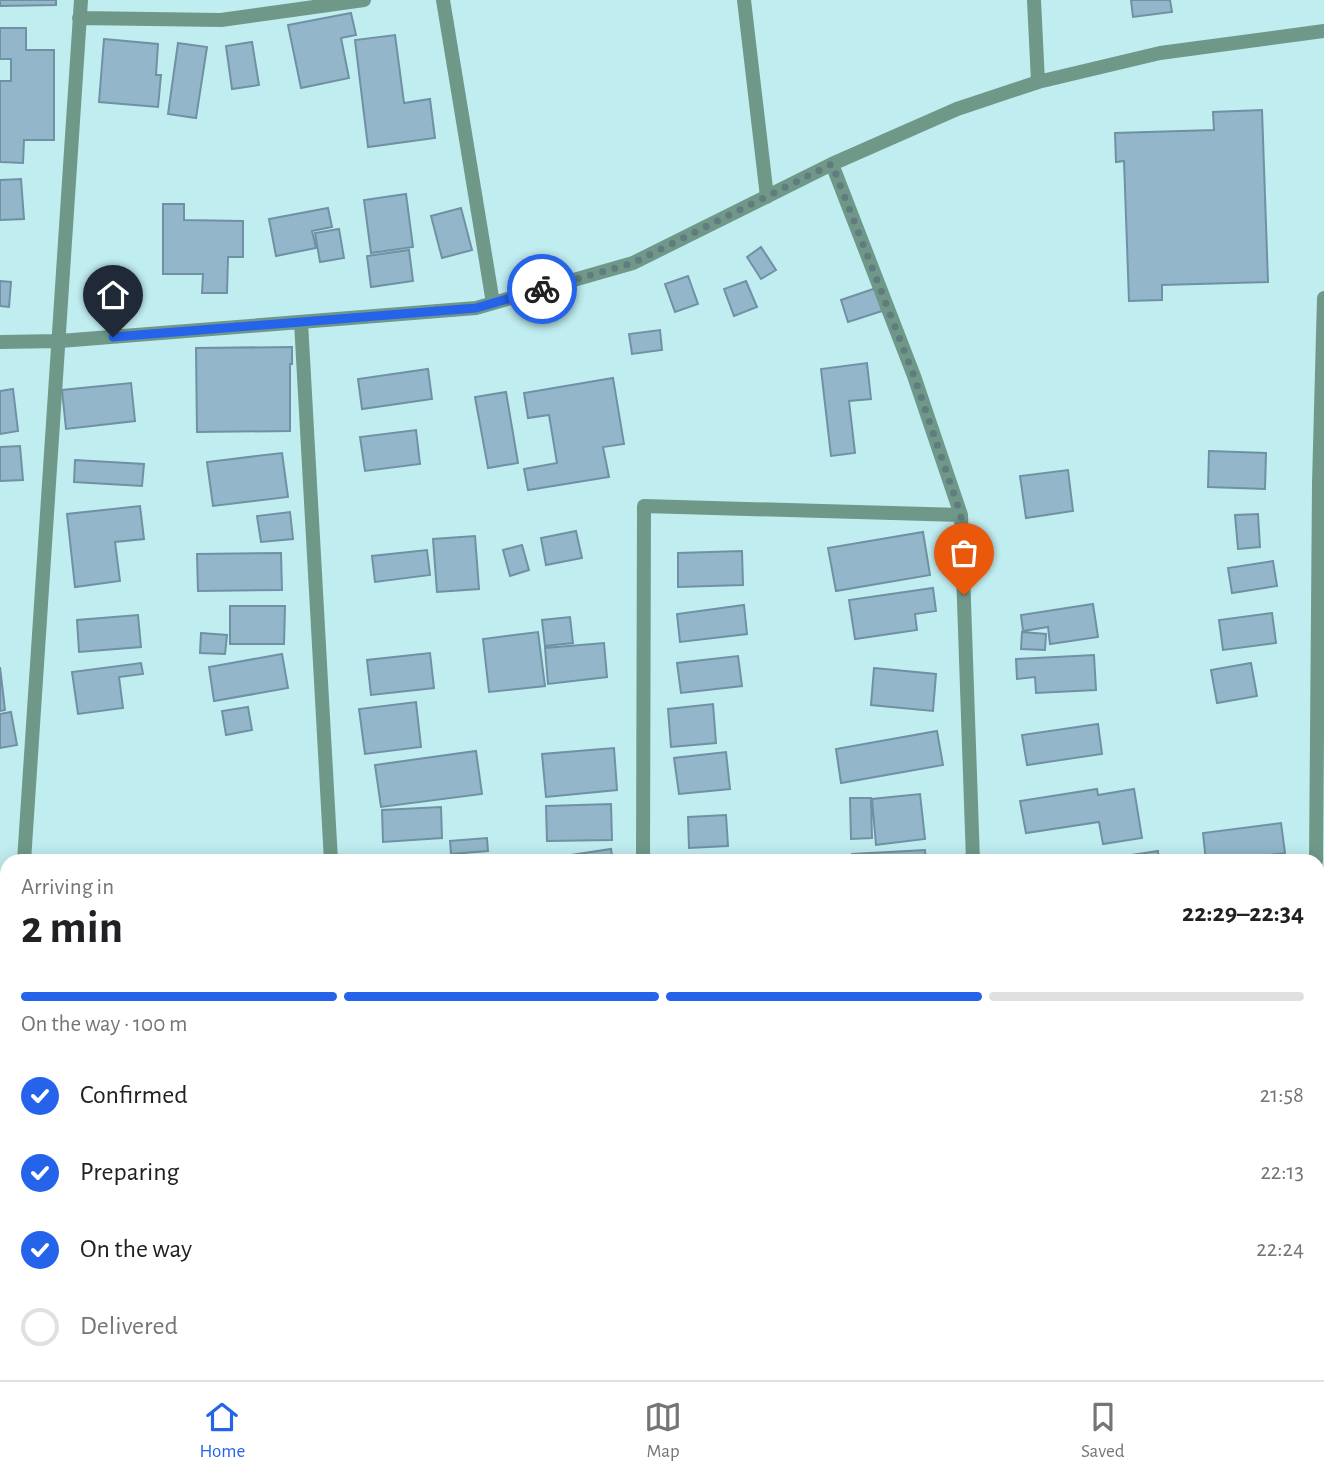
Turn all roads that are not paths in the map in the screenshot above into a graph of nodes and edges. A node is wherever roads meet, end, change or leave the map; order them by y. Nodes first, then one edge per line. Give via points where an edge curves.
1 (81, 0) edge
2 (364, 0) edge
3 (443, 0) edge
4 (744, 0) edge
5 (1034, 0) edge
6 (79, 18) junction
7 (1324, 31) edge
8 (1038, 82) junction
9 (832, 164) junction
10 (767, 197) junction
11 (1324, 298) edge
12 (494, 303) junction
13 (301, 322) junction
14 (60, 341) junction
15 (0, 342) edge
16 (961, 515) junction
17 (1321, 544) edge
18 (24, 854) edge
19 (331, 854) edge
20 (643, 854) edge
21 (973, 854) edge
22 (1316, 854) edge

1 - 6 street
2 - 6 street via 221,20
3 - 12 street
4 - 10 street
5 - 8 street
6 - 14 street
7 - 8 street via 1160,53
8 - 9 street via 957,108
9 - 10 street
9 - 16 street via 914,376
10 - 12 street via 633,263
11 - 17 street
12 - 13 street
13 - 14 street
13 - 19 street
14 - 15 street
14 - 18 street
16 - 20 street via 644,506
16 - 21 street
17 - 22 street

